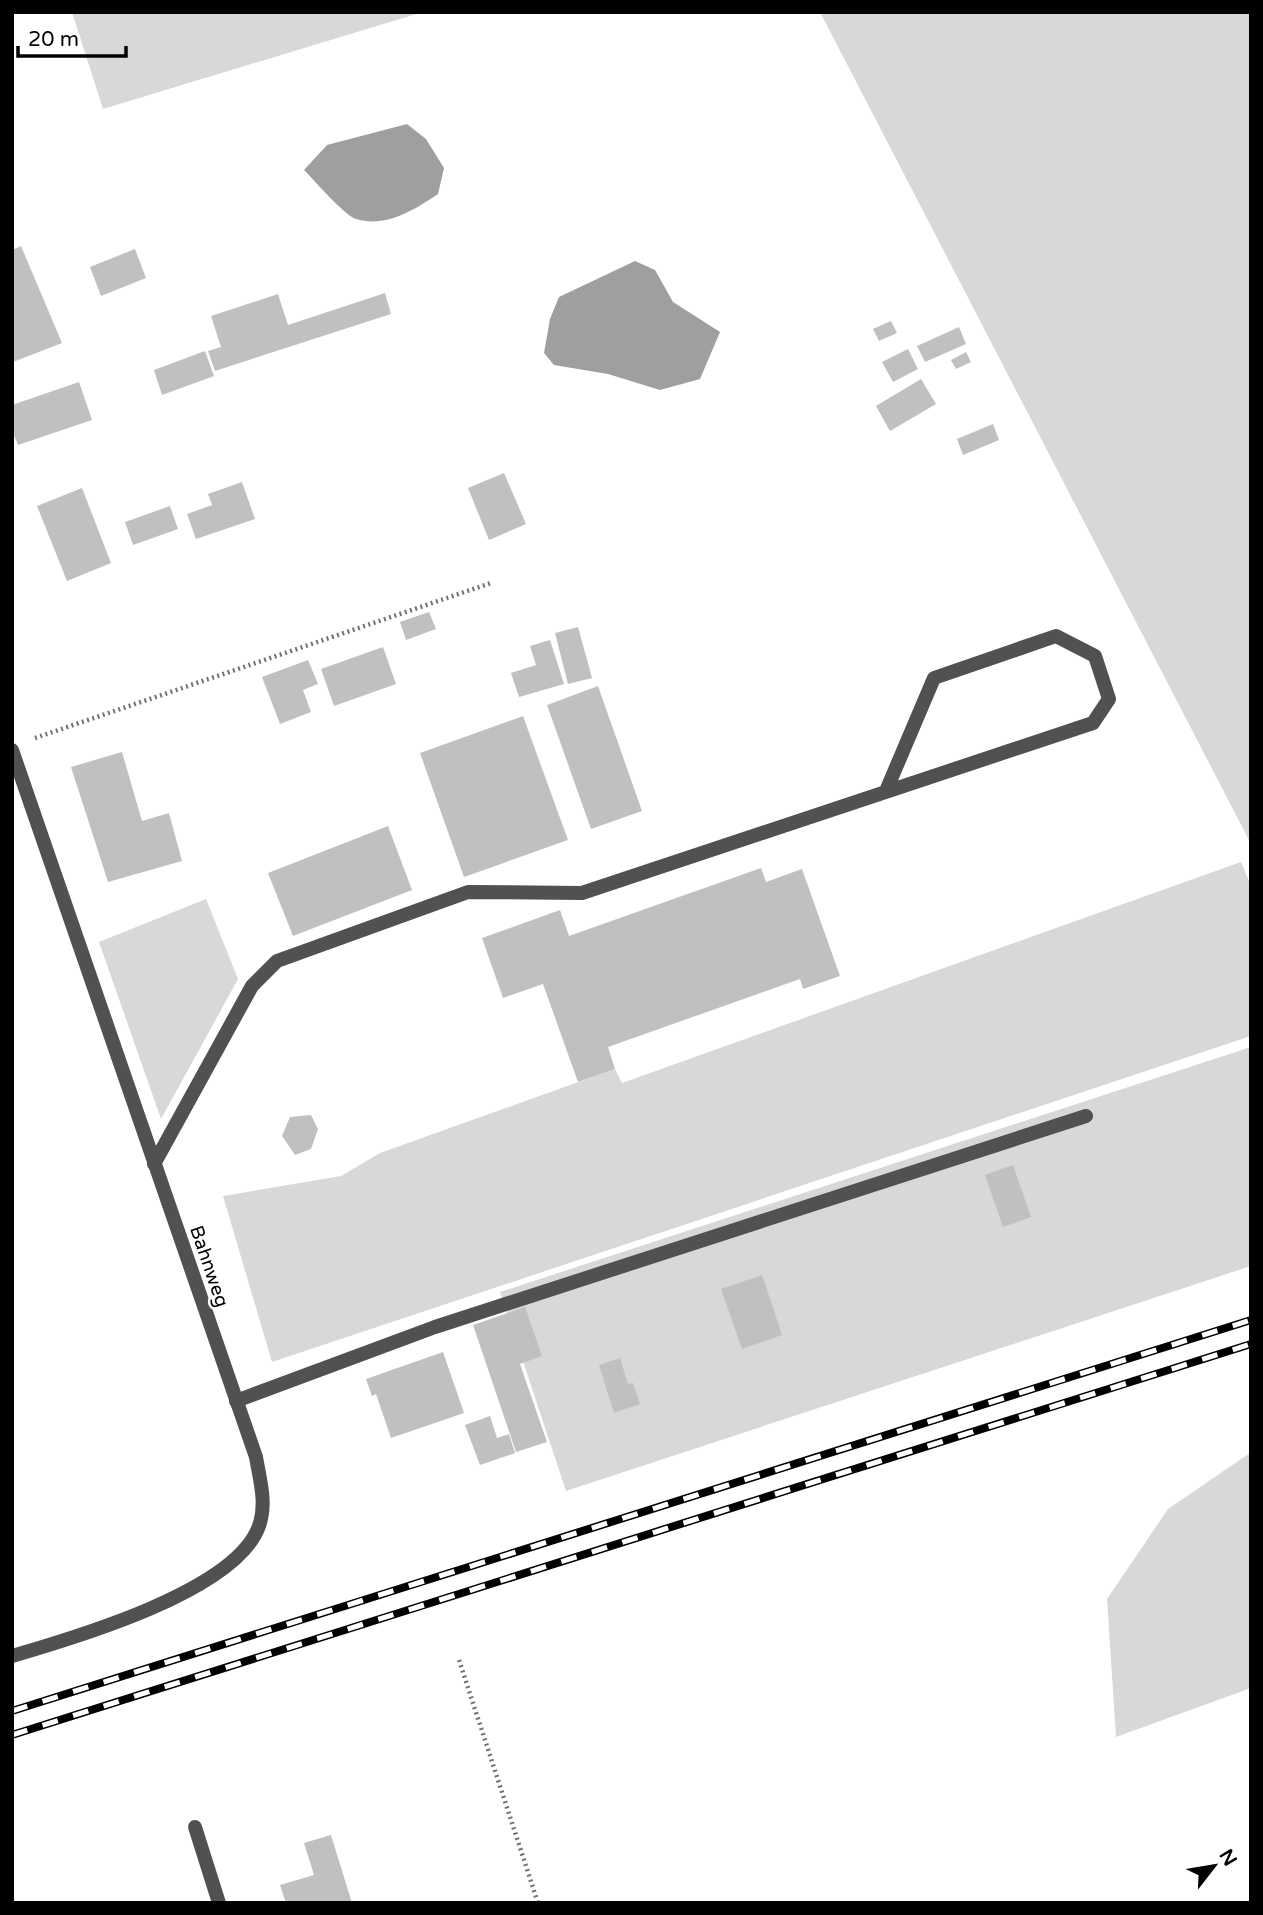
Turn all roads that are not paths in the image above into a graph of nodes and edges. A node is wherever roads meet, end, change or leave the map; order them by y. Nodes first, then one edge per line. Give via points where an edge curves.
1 (12, 750) edge
2 (886, 791) junction
3 (1086, 1116) dead end
4 (155, 1164) junction
5 (236, 1401) junction
6 (12, 1656) edge
7 (195, 1827) dead end
8 (219, 1903) edge

1 - 4 street, Bahnweg
2 - 2 street via 1093,723 1109,699 1096,656 1056,636 933,678
2 - 4 street via 582,892 468,892 277,961 252,986
3 - 5 street via 435,1327
4 - 5 street, Bahnweg
5 - 6 street, Bahnweg via 256,1457 264,1504 258,1529 242,1553 153,1608
7 - 8 street

